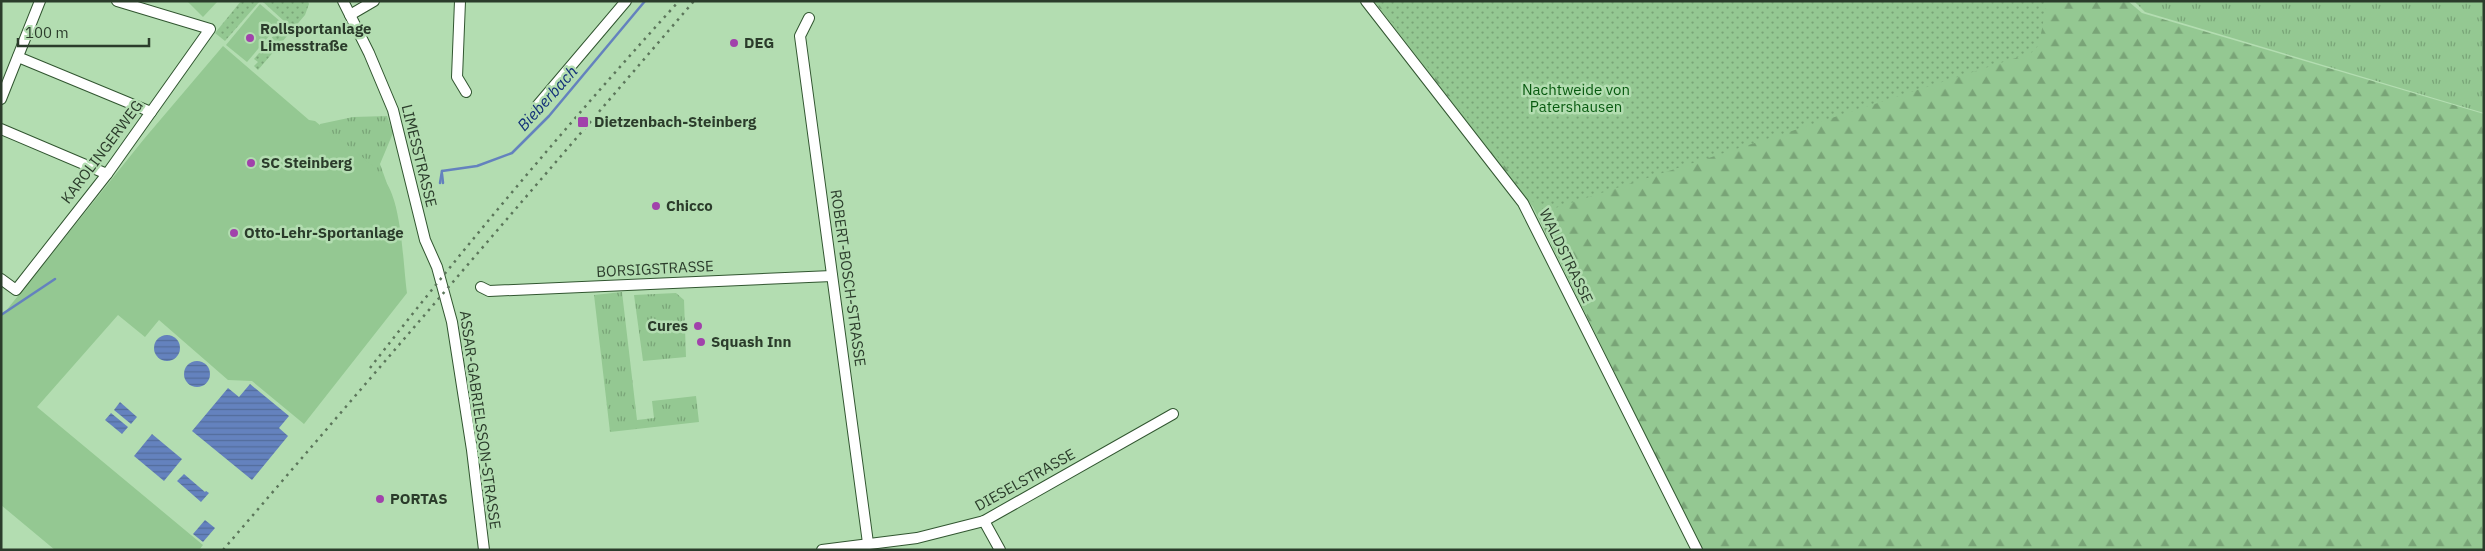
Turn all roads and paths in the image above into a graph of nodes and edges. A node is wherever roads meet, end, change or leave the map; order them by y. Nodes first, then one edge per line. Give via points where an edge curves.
1 (40, 1) edge
2 (117, 1) edge
3 (342, 1) edge
4 (374, 1) edge
5 (460, 1) edge
6 (626, 1) edge
7 (1366, 1) edge
8 (350, 14) junction
9 (809, 18) dead end
10 (18, 57) junction
11 (466, 92) dead end
12 (1, 99) edge
13 (536, 106) dead end
14 (151, 112) junction
15 (1, 129) edge
16 (106, 174) junction
17 (436, 267) joint
18 (832, 276) junction
19 (1, 279) edge
20 (481, 288) dead end
21 (1173, 414) dead end
22 (984, 521) junction
23 (868, 543) junction
24 (484, 550) edge
25 (822, 550) edge
26 (1000, 550) edge
27 (1698, 550) edge

1 - 10 street
2 - 14 street, KAROLINGERWEG via 210,29
3 - 8 street, LIMESSTRASSE
4 - 8 street
5 - 11 street via 457,77
6 - 13 street
7 - 27 street, WALDSTRASSE via 1523,203
8 - 17 street, LIMESSTRASSE via 393,110 425,240
9 - 18 street, ROBERT-BOSCH-STRASSE via 800,36
10 - 12 street
10 - 14 street
14 - 16 street, KAROLINGERWEG
15 - 16 street
16 - 19 street, KAROLINGERWEG via 16,290
17 - 24 street, ASSAR-GABRIELSSON-STRASSE via 452,322 461,371
18 - 20 street, BORSIGSTRASSE via 489,291
18 - 23 street, ROBERT-BOSCH-STRASSE
21 - 22 street, DIESELSTRASSE
22 - 23 street, DIESELSTRASSE via 916,538
22 - 26 street
23 - 25 street, DIESELSTRASSE

